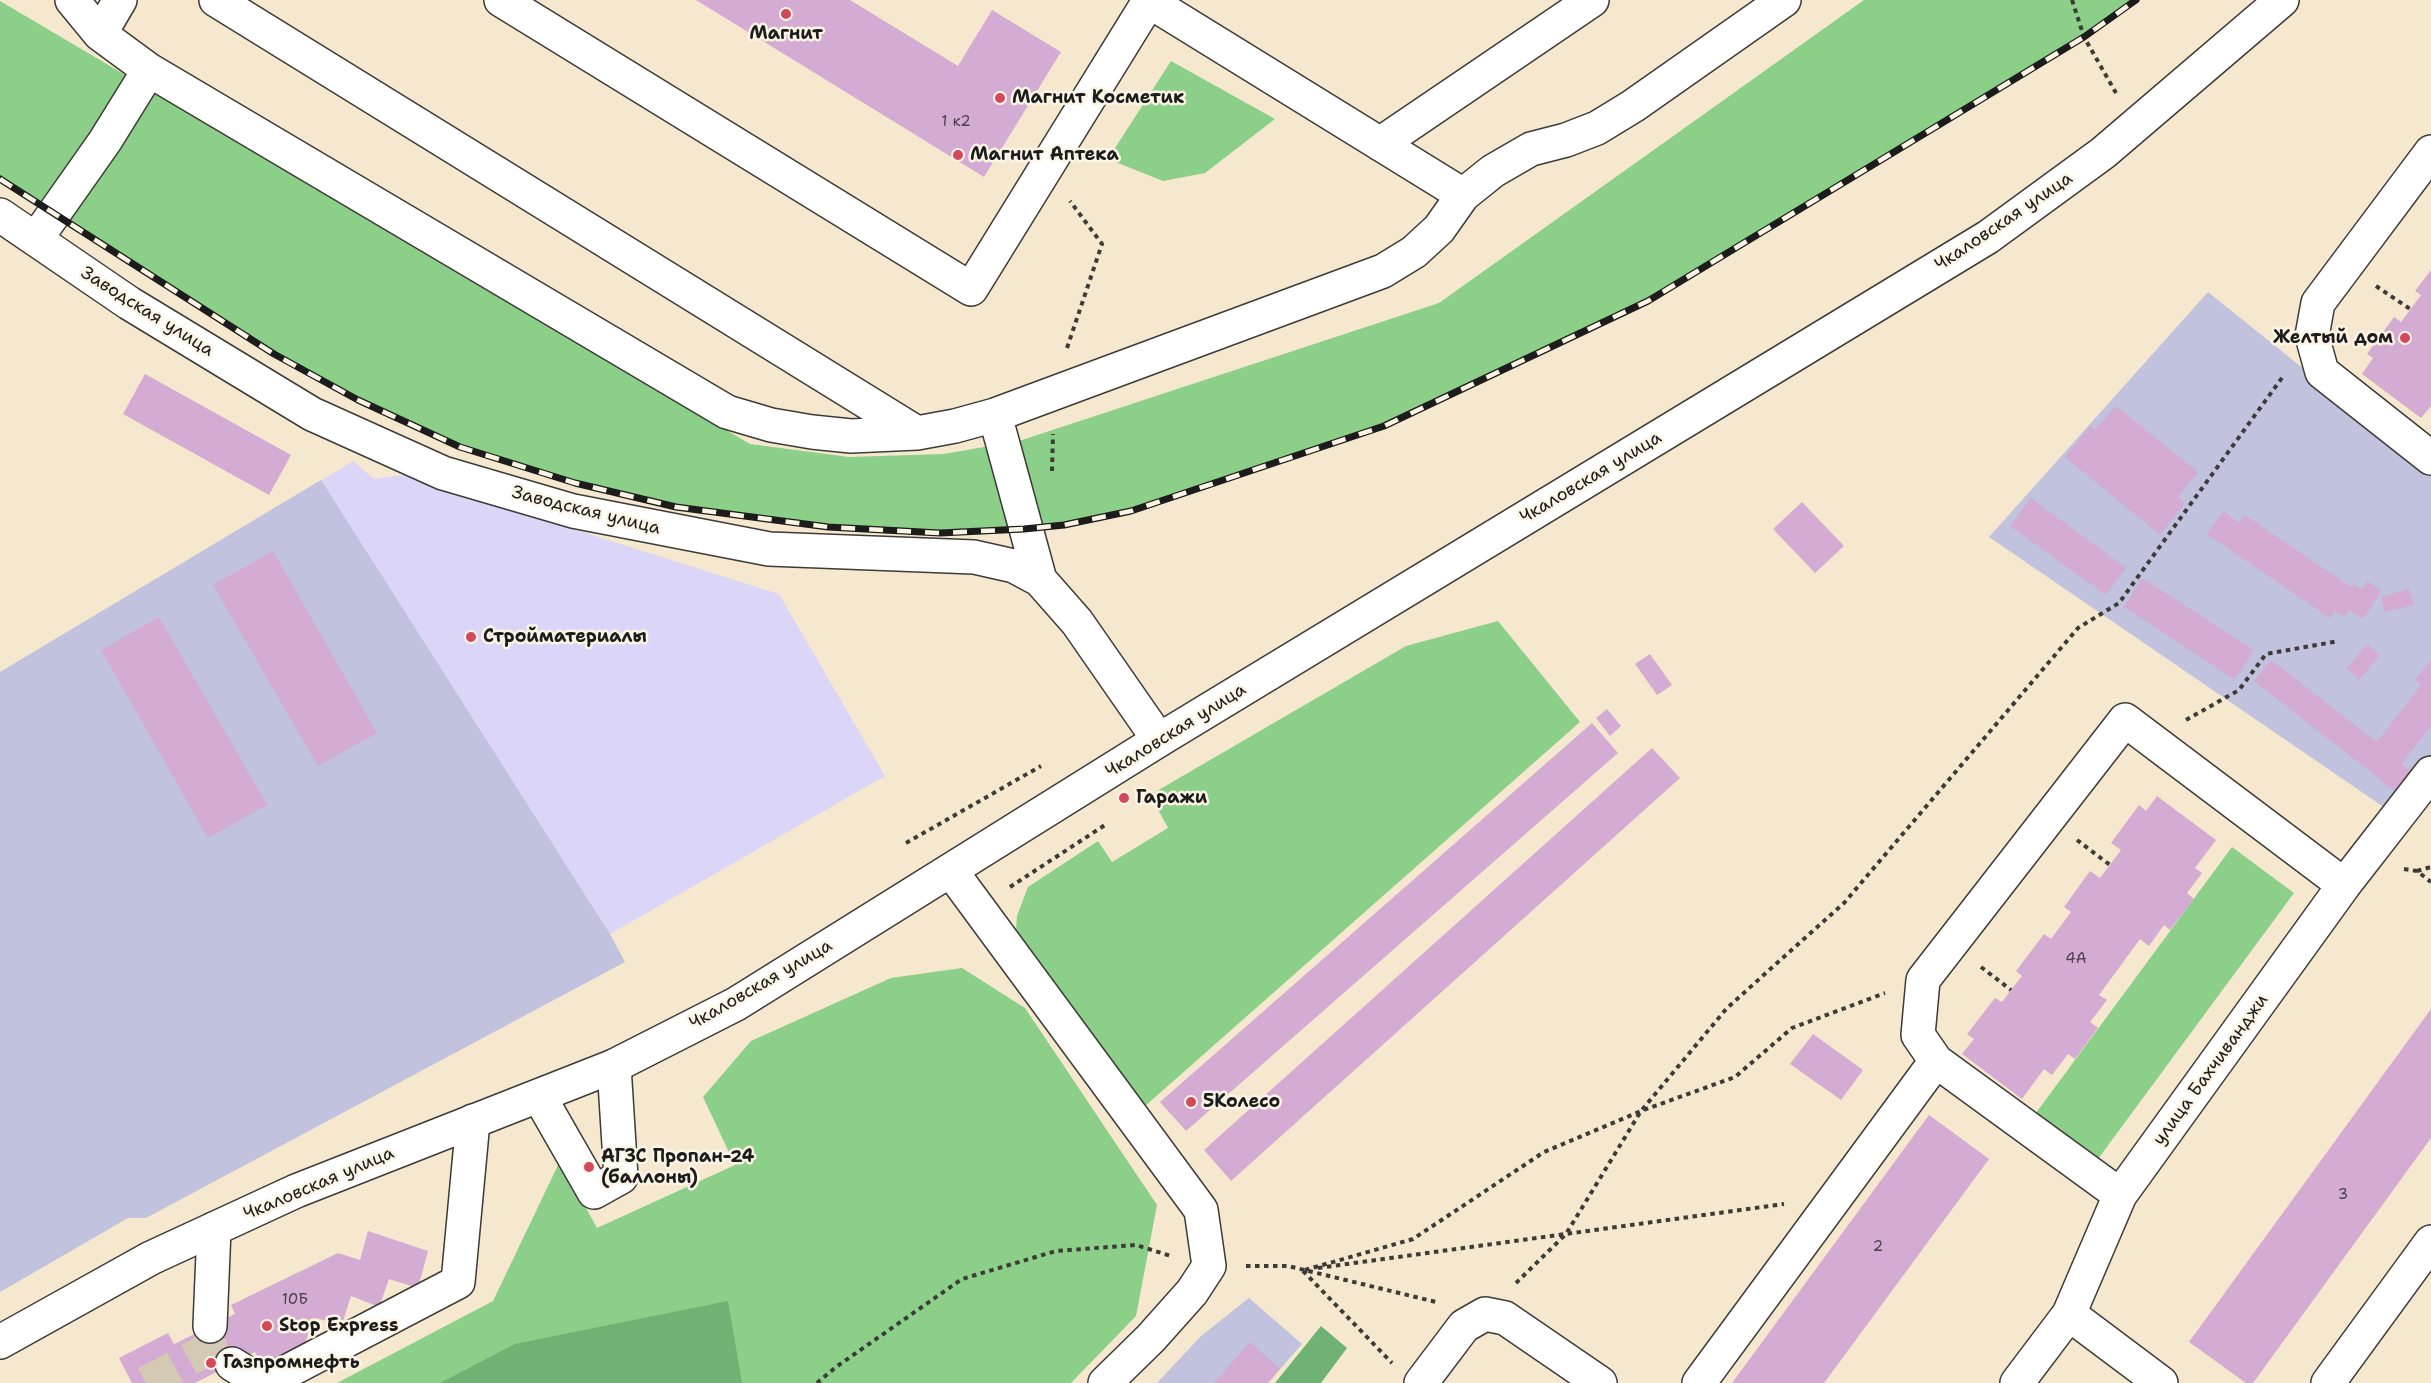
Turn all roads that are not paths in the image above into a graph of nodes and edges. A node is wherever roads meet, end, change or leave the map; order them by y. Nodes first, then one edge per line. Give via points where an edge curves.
1 (72, 0) edge
2 (120, 0) edge
3 (216, 0) edge
4 (501, 0) edge
5 (1592, 0) edge
6 (1784, 0) edge
7 (2282, 0) edge
8 (1148, 1) edge
9 (100, 34) junction
10 (149, 70) junction
11 (1380, 144) junction
12 (2431, 152) edge
13 (1463, 195) junction
14 (0, 216) edge
15 (36, 239) junction
16 (995, 415) junction
17 (917, 433) junction
18 (2431, 458) edge
19 (1040, 580) junction
20 (1159, 740) junction
21 (2431, 773) edge
22 (951, 871) junction
23 (2344, 885) junction
24 (1935, 1061) junction
25 (614, 1066) junction
26 (539, 1096) junction
27 (473, 1121) junction
28 (2120, 1195) junction
29 (214, 1229) junction
30 (2431, 1242) edge
31 (2070, 1314) junction
32 (210, 1326) tunnel mouth
33 (0, 1342) edge
34 (232, 1364) dead end
35 (1408, 1375) edge
36 (263, 1383) edge
37 (1105, 1383) edge
38 (1600, 1383) edge
39 (1699, 1383) edge
40 (2017, 1383) edge
41 (2161, 1383) edge
42 (2328, 1383) edge

1 - 9 main road
2 - 9 main road
3 - 17 main road
4 - 8 main road via 971,289
5 - 11 main road
6 - 13 main road via 1597,128 1531,149 1493,171
7 - 20 main road, Чкаловская улица via 2103,153 1988,237
8 - 11 main road
9 - 10 main road
10 - 15 main road
10 - 17 main road via 727,412 812,432 851,436
11 - 13 main road
12 - 18 main road via 2318,303 2312,336 2322,372
13 - 16 main road via 1439,229 1414,252 1383,271
14 - 15 main road, Заводская улица
15 - 19 main road, Заводская улица via 129,303 312,414 443,473 573,511 769,549 974,557 1014,566
16 - 17 main road
16 - 19 main road
19 - 20 main road, Заводская улица via 1077,622
20 - 22 main road, Чкаловская улица
21 - 23 main road, улица Бахчиванджи
22 - 25 main road, Чкаловская улица via 736,1004
22 - 37 main road via 1202,1210 1209,1266 1192,1292
23 - 24 main road via 2125,720 1923,980 1918,1035
23 - 28 main road, улица Бахчиванджи
24 - 28 main road
24 - 39 main road
25 - 26 main road, Чкаловская улица
25 - 26 main road via 621,1177 594,1192
26 - 27 main road, Чкаловская улица
27 - 29 main road, Чкаловская улица via 296,1191
27 - 36 main road via 458,1282
28 - 31 main road, улица Бахчиванджи
29 - 32 main road
29 - 33 main road, Чкаловская улица via 151,1258
30 - 42 main road
31 - 40 main road, улица Бахчиванджи
31 - 41 main road
34 - 36 main road
35 - 38 main road via 1464,1326 1485,1314 1505,1318

